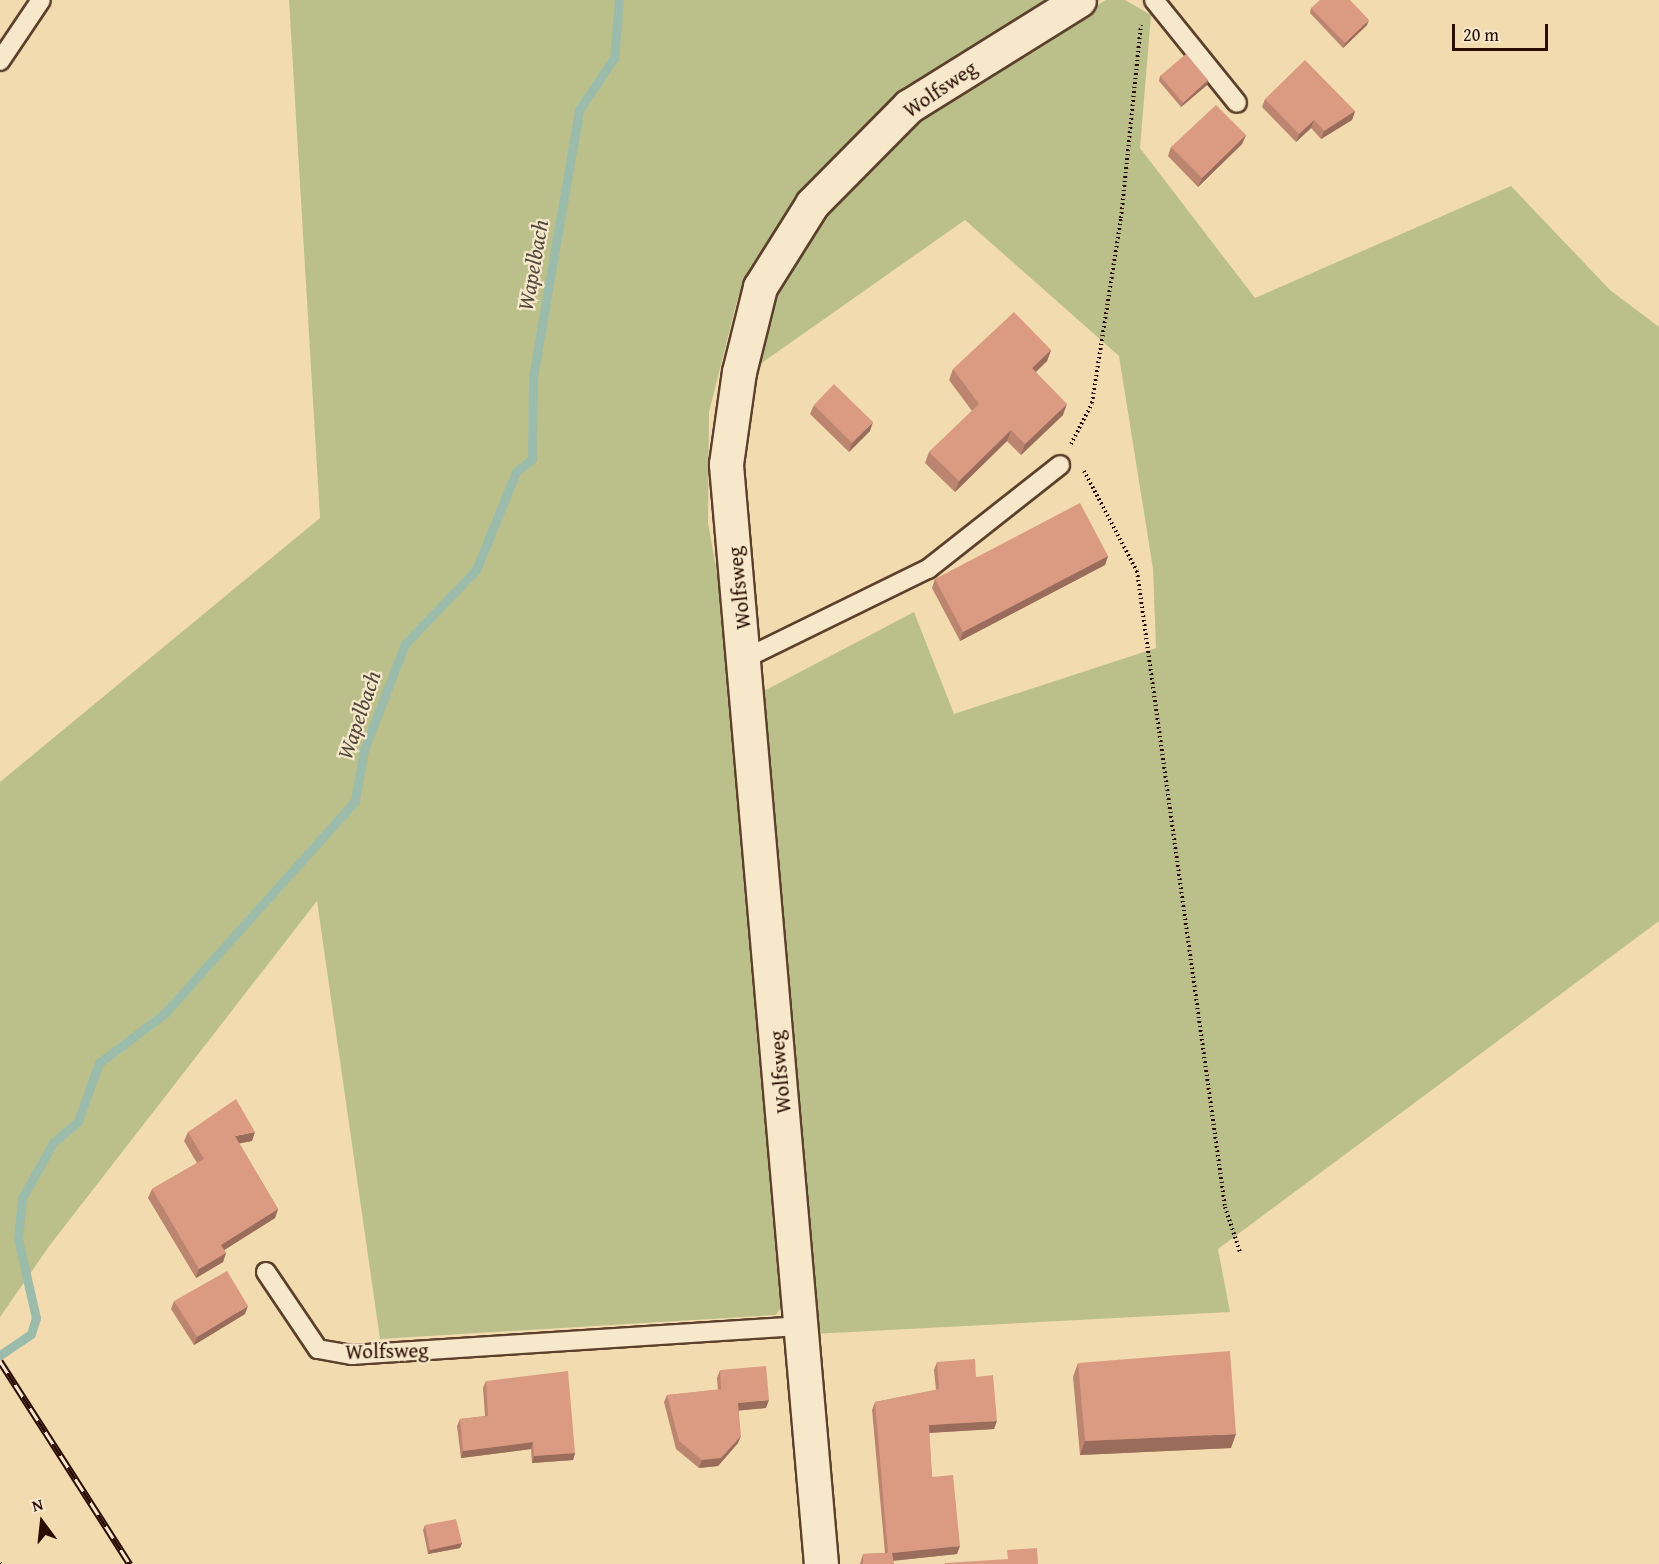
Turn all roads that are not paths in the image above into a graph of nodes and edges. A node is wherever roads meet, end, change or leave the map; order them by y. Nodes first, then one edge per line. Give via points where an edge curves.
1 (41, 0) edge
2 (1079, 0) edge
3 (1148, 6) edge
4 (0, 61) edge
5 (1237, 103) dead end
6 (1068, 461) road end
7 (746, 658) junction
8 (266, 1272) dead end
9 (801, 1326) junction
10 (821, 1564) edge

1 - 4 lane
2 - 7 street, Wolfsweg via 909,106 812,204 760,286 726,464
3 - 5 lane
6 - 7 lane via 928,569
7 - 9 street, Wolfsweg
8 - 9 lane, Wolfsweg via 318,1349 351,1355
9 - 10 street, Wolfsweg

